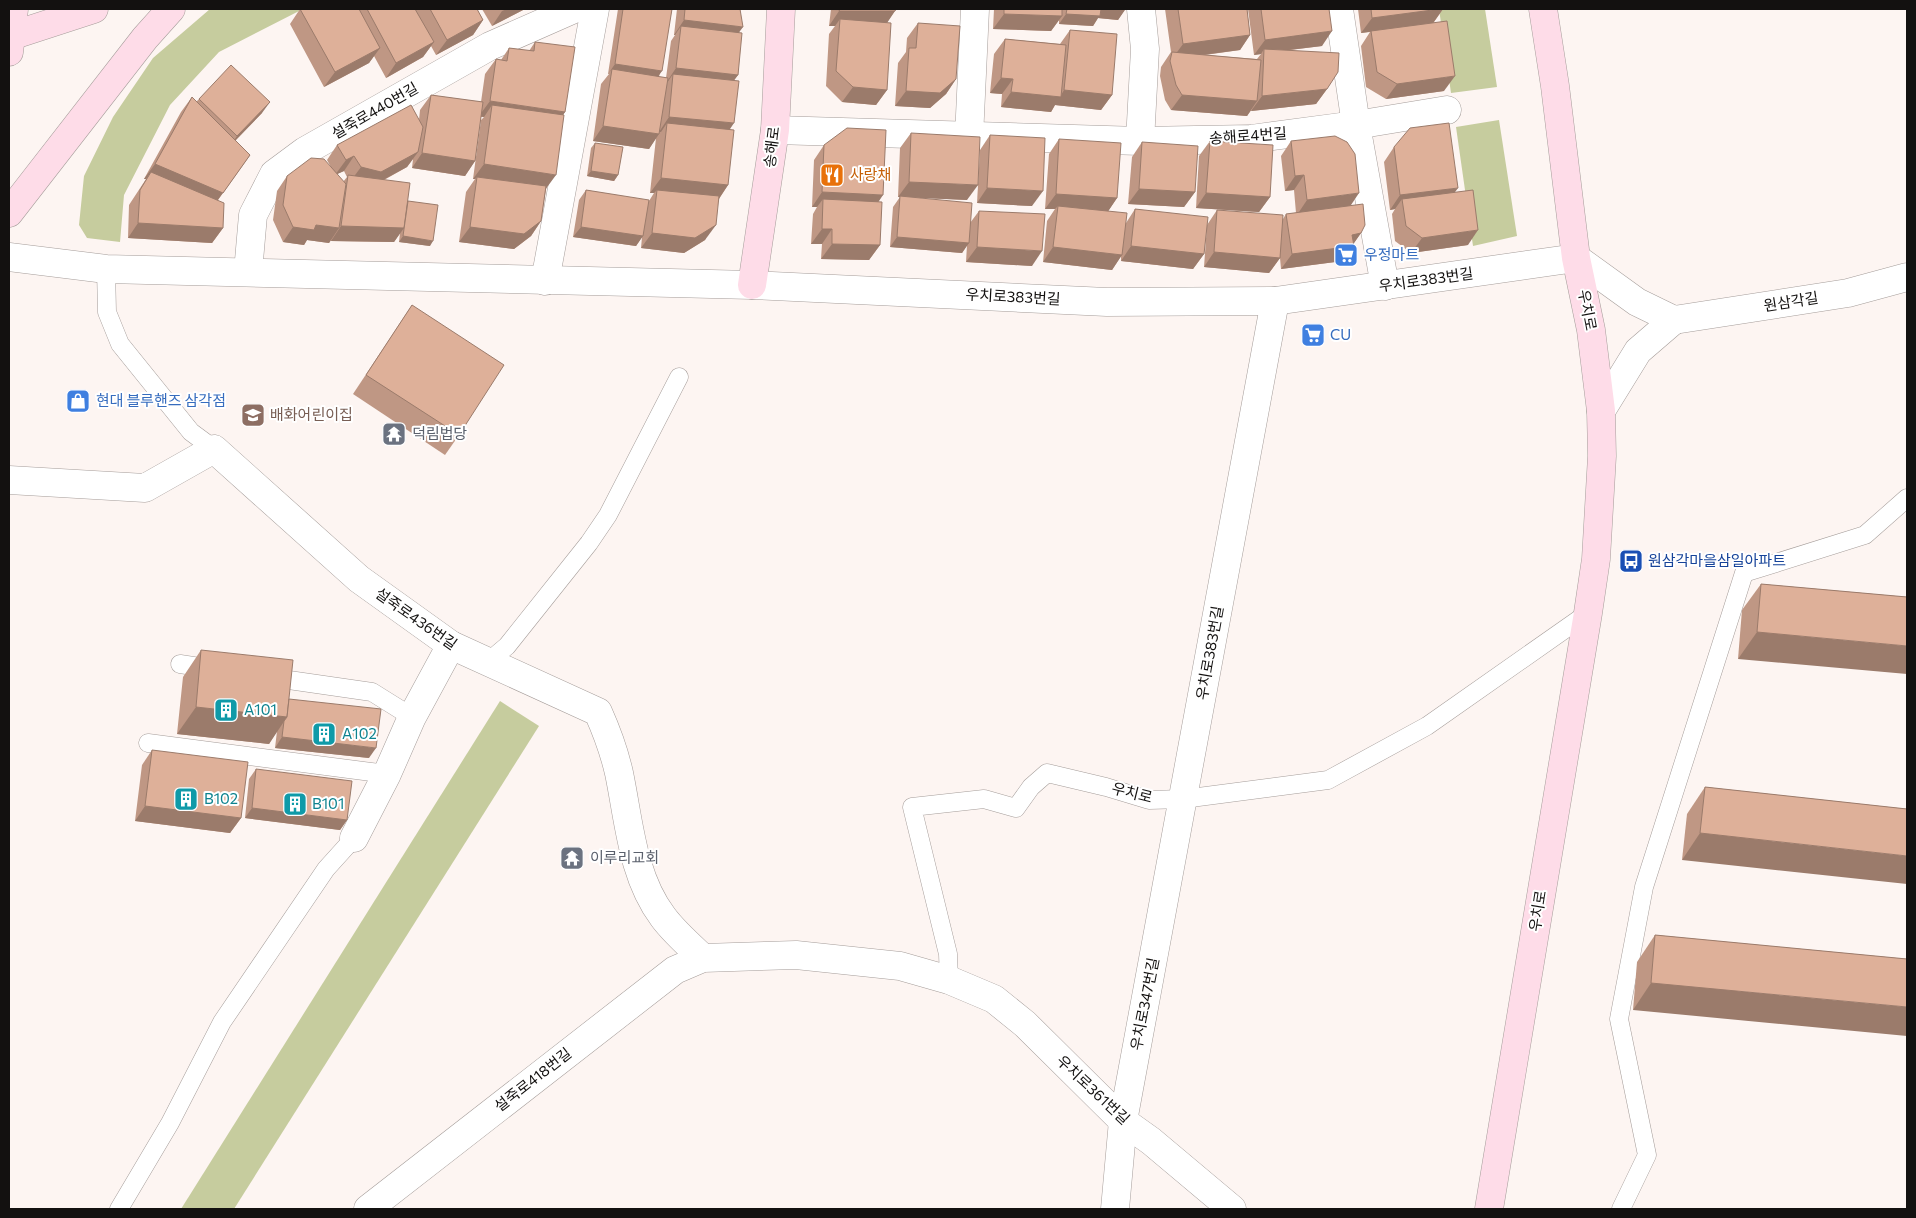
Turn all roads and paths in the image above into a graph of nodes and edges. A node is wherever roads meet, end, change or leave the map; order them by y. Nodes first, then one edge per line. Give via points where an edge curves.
1 (14, 9) edge
2 (94, 9) edge
3 (171, 9) edge
4 (574, 9) edge
5 (596, 9) edge
6 (781, 9) edge
7 (975, 9) edge
8 (1142, 9) edge
9 (1339, 9) edge
10 (1543, 9) edge
11 (10, 45) edge
12 (1447, 110) dead end
13 (1356, 125) junction
14 (775, 130) junction
15 (969, 137) junction
16 (1140, 141) junction
17 (9, 212) edge
18 (9, 257) edge
19 (1576, 258) junction
20 (106, 268) junction
21 (248, 272) junction
22 (1907, 277) edge
23 (545, 281) junction
24 (752, 285) junction
25 (1385, 286) junction
26 (1275, 301) junction
27 (1674, 320) junction
28 (679, 377) dead end
29 (1601, 411) junction
30 (214, 449) junction
31 (9, 480) edge
32 (1907, 498) edge
33 (1588, 613) junction
34 (451, 646) junction
35 (488, 662) junction
36 (180, 664) dead end
37 (228, 671) edge
38 (247, 674) edge
39 (412, 718) junction
40 (148, 743) dead end
41 (387, 774) junction
42 (1183, 799) junction
43 (354, 838) joint
44 (702, 958) junction
45 (950, 980) junction
46 (1123, 1121) junction
47 (119, 1209) edge
48 (368, 1209) edge
49 (1115, 1209) edge
50 (1232, 1209) edge
51 (1489, 1209) edge
52 (1621, 1209) edge

1 - 11 main road
2 - 11 main road
3 - 17 main road
4 - 21 street, 설죽로440번길 via 490,46 306,151 274,174 252,214
5 - 23 street
6 - 14 main road, 송해로
7 - 15 street
8 - 16 street via 1145,49
9 - 13 street
10 - 19 main road, 우치로
12 - 13 street, 송해로4번길
13 - 16 street, 송해로4번길 via 1251,139
13 - 25 street
14 - 15 street, 송해로4번길
14 - 24 main road, 송해로
15 - 16 street, 송해로4번길
18 - 20 street
19 - 25 street, 우치로383번길
19 - 27 street via 1637,302
19 - 29 main road, 우치로 via 1591,330
20 - 21 street
20 - 30 lane via 107,312 120,344 191,432
21 - 23 street
22 - 27 street, 원삼각길 via 1848,293
23 - 24 street
24 - 26 street, 우치로383번길 via 1107,302
25 - 26 street, 우치로383번길
26 - 42 street, 우치로383번길
27 - 29 street via 1638,352
28 - 35 lane via 608,515 506,646
29 - 33 main road, 우치로 via 1602,456
30 - 31 street via 145,488
30 - 34 street, 설죽로436번길 via 359,579
32 - 52 lane via 1865,535 1744,573 1644,888 1619,1019 1647,1155
33 - 42 lane, 우치로 via 1427,726 1328,780
33 - 51 main road, 우치로
34 - 35 street, 설죽로436번길
34 - 39 street
35 - 44 street, 설죽로436번길 via 598,712 610,738 639,868 662,916
36 - 37 lane
38 - 39 lane via 372,692
39 - 41 street
40 - 41 lane
41 - 43 street
42 - 45 lane, 우치로 via 1149,800 1047,773 1031,787 1016,808 984,799 912,807 948,954
42 - 46 street, 우치로347번길
43 - 47 lane via 326,869 222,1022 170,1123
44 - 45 street, 우치로361번길 via 796,954 900,966
44 - 48 street, 설죽로418번길 via 675,970
45 - 46 street, 우치로361번길 via 994,999 1025,1024
46 - 49 street, 우치로347번길
46 - 50 street, 우치로361번길

